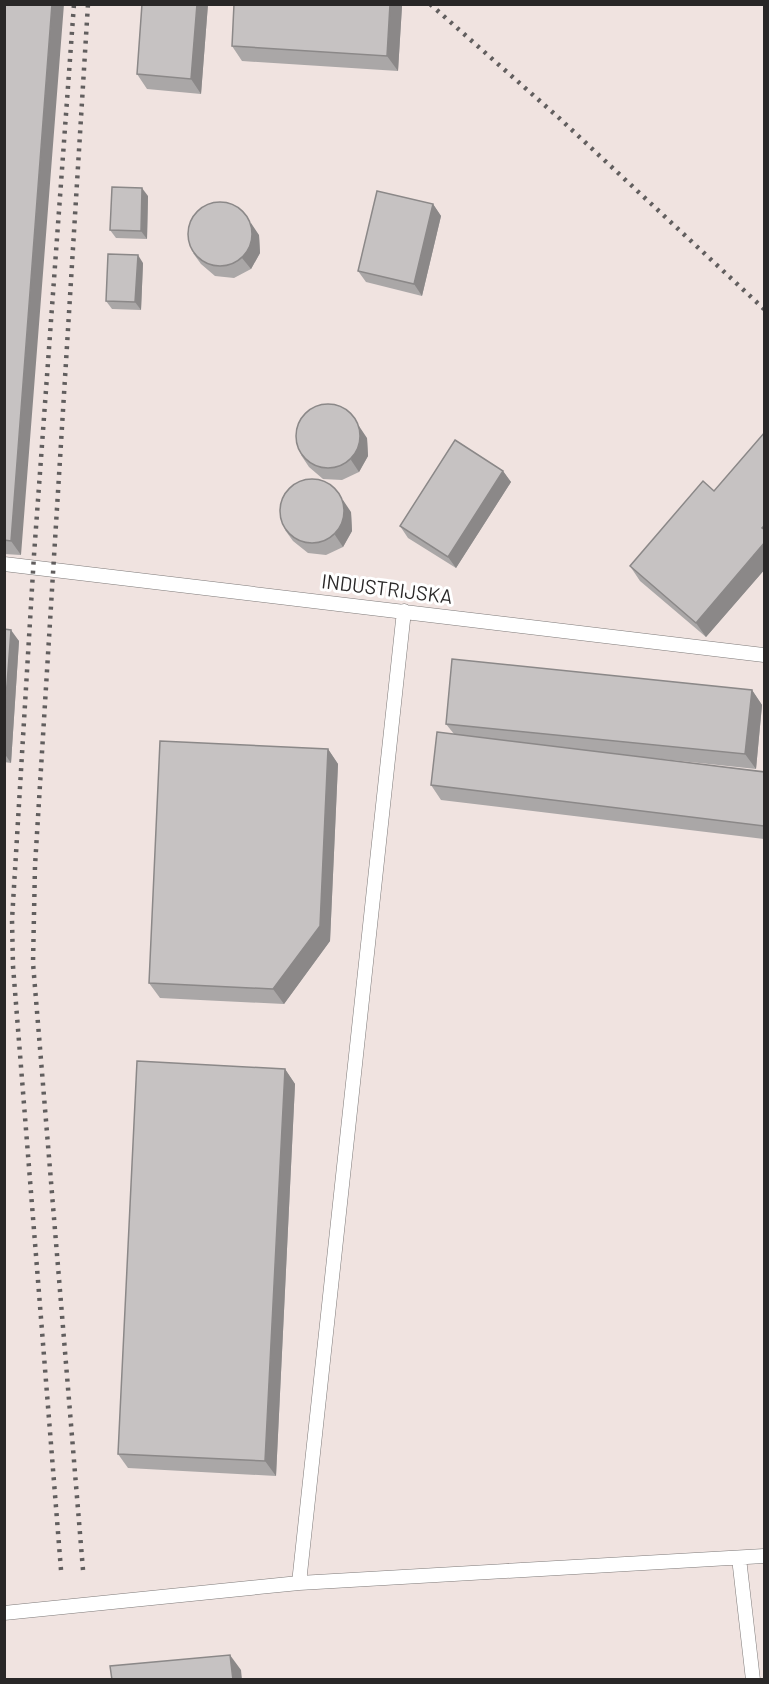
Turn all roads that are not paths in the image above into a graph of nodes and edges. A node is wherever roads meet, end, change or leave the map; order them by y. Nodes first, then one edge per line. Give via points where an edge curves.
1 (4, 564) edge
2 (405, 611) junction
3 (765, 655) edge
4 (765, 1556) edge
5 (739, 1558) junction
6 (299, 1583) junction
7 (4, 1613) edge
8 (753, 1680) edge

1 - 2 lane, INDUSTRIJSKA
2 - 3 lane, INDUSTRIJSKA
2 - 6 lane
4 - 5 lane
5 - 6 lane
5 - 8 lane
6 - 7 lane

